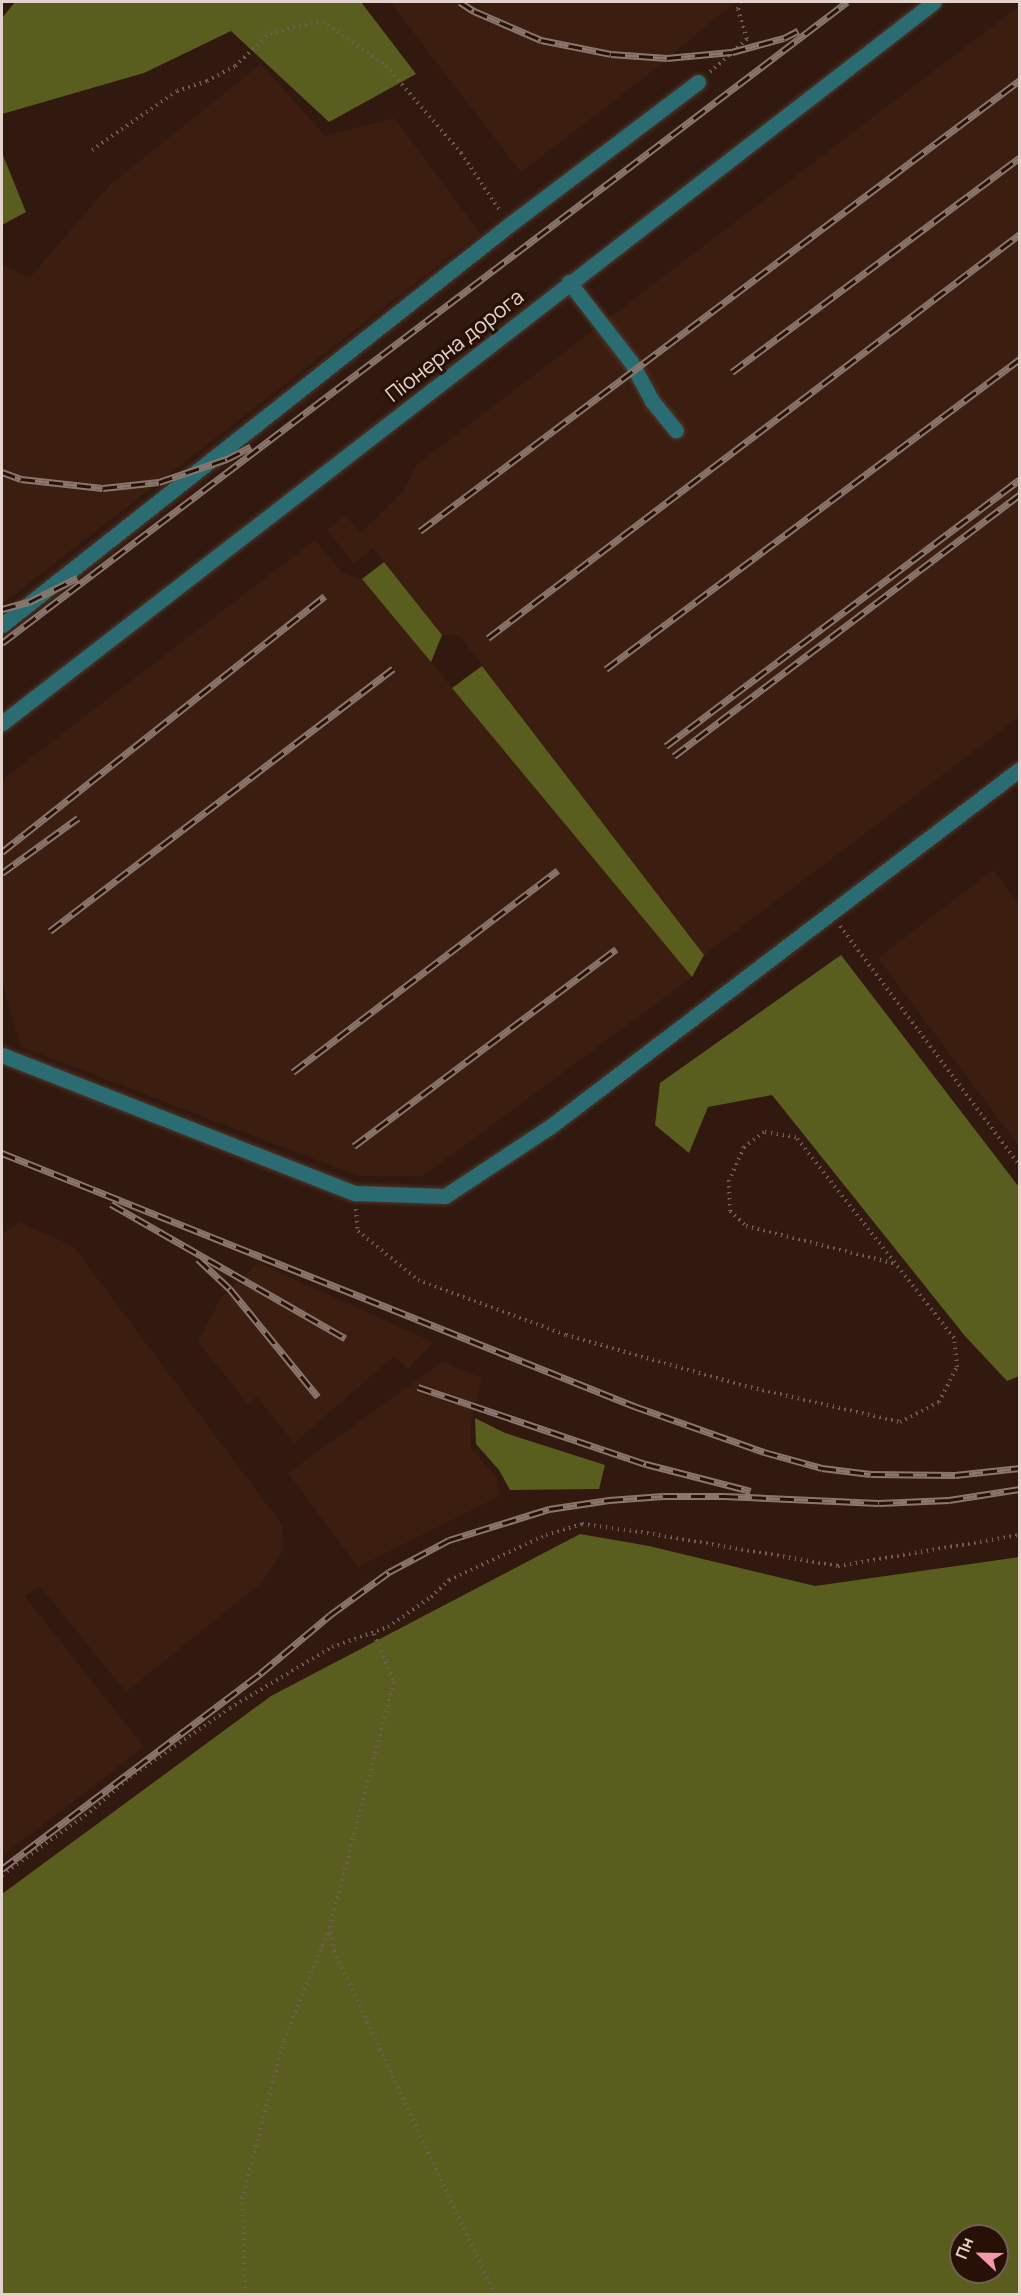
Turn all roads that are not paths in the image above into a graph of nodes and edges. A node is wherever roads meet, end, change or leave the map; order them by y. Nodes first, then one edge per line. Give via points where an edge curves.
1 (934, 2) edge
2 (698, 82) road end
3 (569, 282) junction
4 (676, 431) dead end
5 (2, 625) edge
6 (2, 723) edge
7 (1020, 770) edge
8 (2, 1055) edge

1 - 3 street, Піонерна дорога
2 - 5 street via 509,225
3 - 4 street
3 - 6 street, Піонерна дорога
7 - 8 street via 551,1126 445,1196 355,1193

